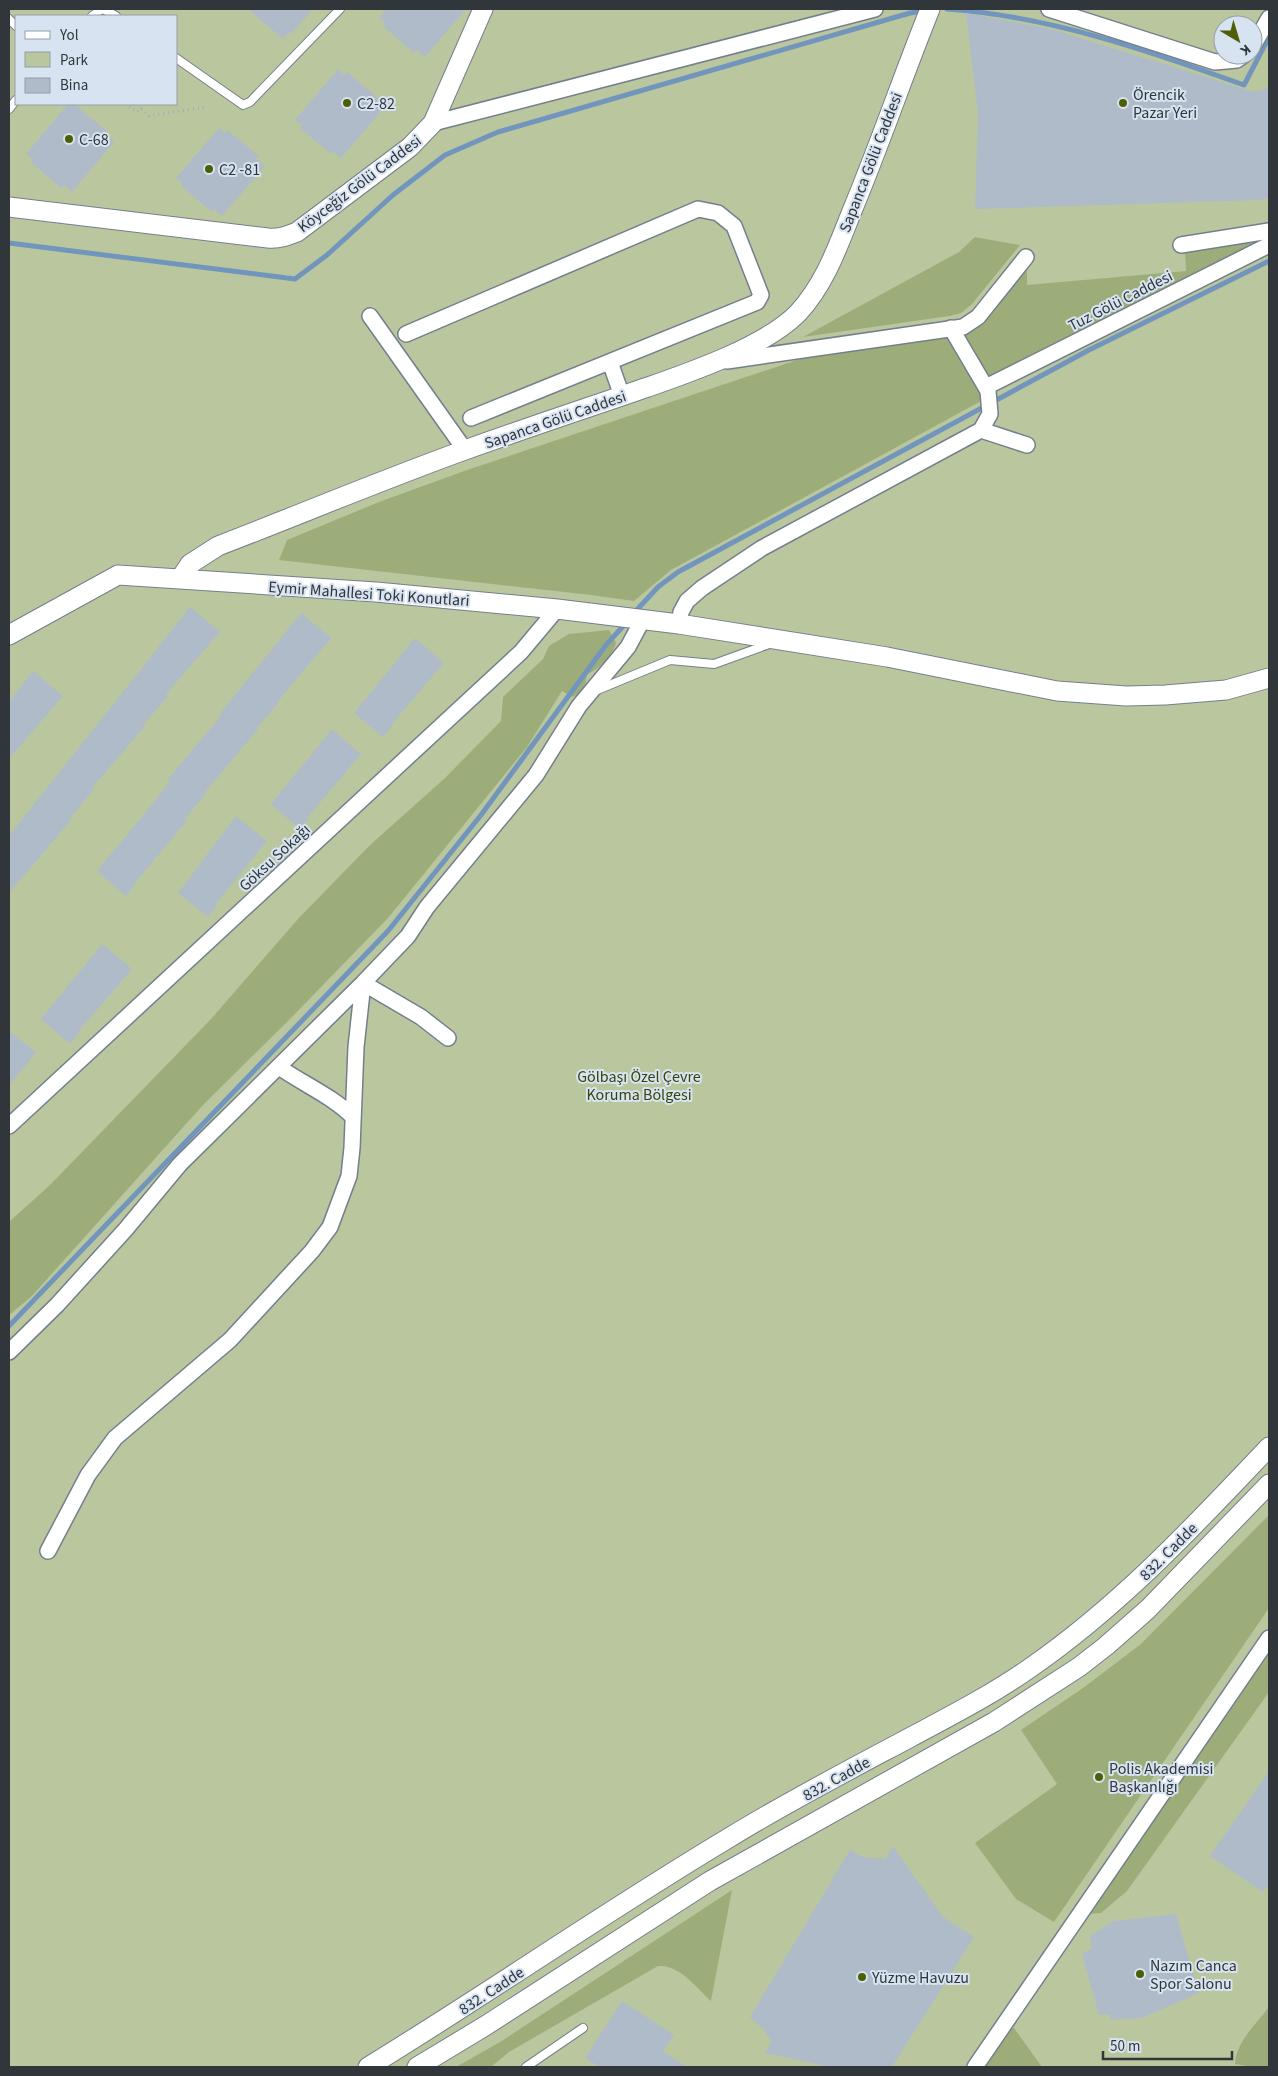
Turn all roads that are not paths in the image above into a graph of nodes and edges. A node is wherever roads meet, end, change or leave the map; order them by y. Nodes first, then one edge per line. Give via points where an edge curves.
1 (102, 9) edge
2 (340, 9) edge
3 (483, 9) edge
4 (875, 9) edge
5 (1049, 9) edge
6 (929, 13) edge
7 (114, 15) edge
8 (178, 59) edge
9 (1213, 61) edge
10 (433, 123) junction
11 (9, 207) edge
12 (1269, 231) edge
13 (1181, 245) dead end
14 (1269, 245) edge
15 (1026, 257) dead end
16 (370, 316) dead end
17 (950, 328) junction
18 (406, 334) dead end
19 (610, 362) junction
20 (712, 363) junction
21 (988, 392) junction
22 (622, 396) junction
23 (471, 418) dead end
24 (981, 430) junction
25 (1027, 445) dead end
26 (465, 450) junction
27 (180, 579) junction
28 (557, 609) junction
29 (642, 620) junction
30 (678, 624) junction
31 (9, 635) edge
32 (780, 640) junction
33 (1269, 678) edge
34 (589, 694) junction
35 (364, 983) junction
36 (448, 1038) dead end
37 (278, 1067) junction
38 (353, 1117) junction
39 (9, 1126) edge
40 (9, 1352) edge
41 (1269, 1446) edge
42 (1269, 1484) edge
43 (48, 1551) dead end
44 (1269, 1638) edge
45 (806, 1794) junction
46 (820, 1818) junction
47 (583, 2028) dead end
48 (368, 2067) edge
49 (417, 2067) edge
50 (526, 2067) edge
51 (975, 2067) edge

1 - 7 lane
2 - 8 lane via 250,102 243,105
3 - 10 street, Köyceğiz Gölü Caddesi
4 - 10 street
5 - 9 street
6 - 20 street, Sapanca Gölü Caddesi via 865,180 829,266 813,294 797,314 772,333
10 - 11 street, Köyceğiz Gölü Caddesi via 410,147 297,232 278,239
12 - 13 street
14 - 21 street, Tuz Gölü Caddesi
15 - 17 street via 978,317 963,327
16 - 26 street
17 - 20 street
17 - 21 street
18 - 19 street via 698,209 718,213 728,219 734,226 760,299
19 - 22 street
19 - 23 street
20 - 22 street, Sapanca Gölü Caddesi
21 - 24 street via 990,414
22 - 26 street, Sapanca Gölü Caddesi
24 - 25 street
24 - 30 street via 753,554 687,601
26 - 27 street, Sapanca Gölü Caddesi via 218,546 190,564
27 - 28 street, Eymir Mahallesi Toki Konutlari via 376,592
27 - 31 street via 118,575
28 - 29 street, Eymir Mahallesi Toki Konutlari
28 - 39 street, Göksu Sokağı via 521,652
29 - 30 street, Eymir Mahallesi Toki Konutlari
29 - 34 street via 628,647
30 - 32 street, Eymir Mahallesi Toki Konutlari
32 - 33 street, Eymir Mahallesi Toki Konutlari via 954,669 1057,691 1126,696 1197,693 1226,690
32 - 34 lane via 714,664 670,660
34 - 35 street via 536,775 427,908 408,936
35 - 36 street via 421,1017
35 - 37 street
35 - 38 street via 356,1047
37 - 38 street via 340,1105
37 - 40 street via 180,1164 126,1229
38 - 43 street via 349,1176 330,1227 230,1340 115,1438 88,1475
41 - 45 street, 832. Cadde via 1139,1580 1062,1646 995,1691
42 - 46 street, 832. Cadde via 1148,1608 1079,1667 994,1722
44 - 51 street
45 - 46 street
45 - 48 street, 832. Cadde via 729,1837
46 - 49 street, 832. Cadde via 710,1881
47 - 50 lane

